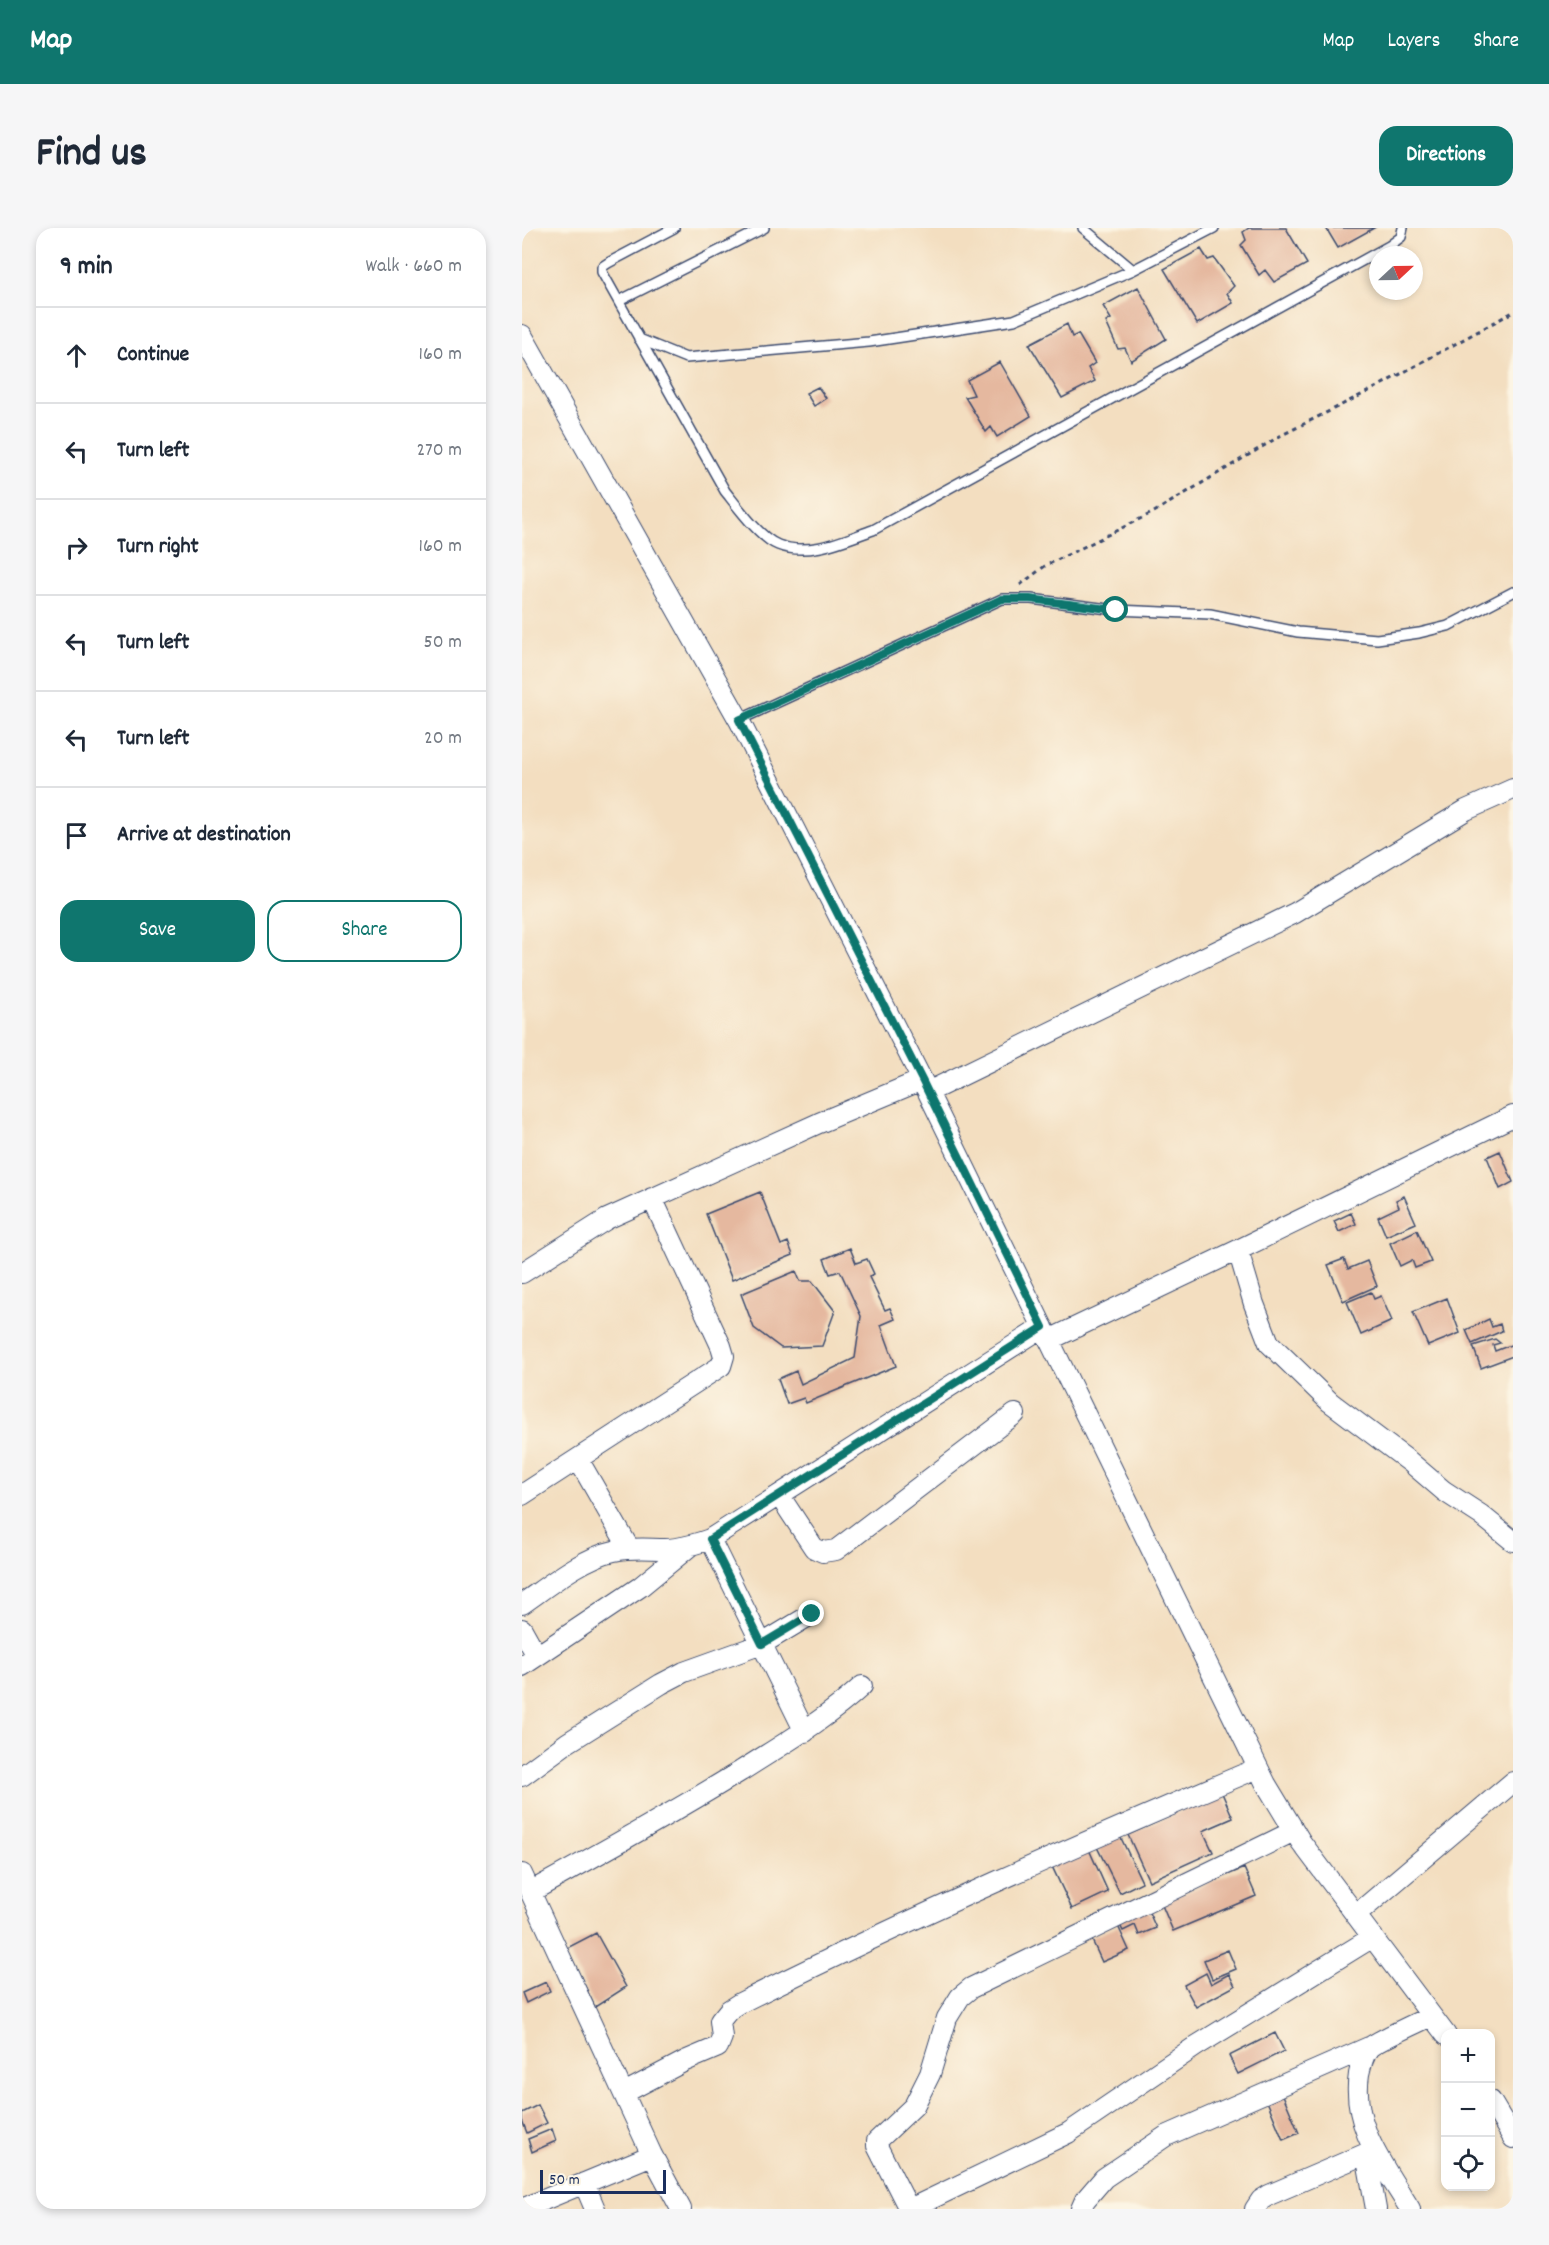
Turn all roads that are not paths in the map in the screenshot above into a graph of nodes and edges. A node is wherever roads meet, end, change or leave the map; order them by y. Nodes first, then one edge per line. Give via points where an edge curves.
1 (674, 228) edge
2 (764, 228) edge
3 (1083, 228) edge
4 (1214, 228) edge
5 (1403, 228) edge
6 (1133, 270) junction
7 (619, 301) junction
8 (522, 335) edge
9 (639, 339) junction
10 (1513, 592) edge
11 (739, 720) junction
12 (1513, 789) edge
13 (925, 1086) junction
14 (1513, 1116) edge
15 (652, 1198) junction
16 (1238, 1250) junction
17 (522, 1273) edge
18 (1046, 1333) junction
19 (1016, 1414) dead end
20 (578, 1458) junction
21 (522, 1495) edge
22 (779, 1496) junction
23 (710, 1539) junction
24 (1513, 1541) edge
25 (690, 1546) junction
26 (629, 1548) junction
27 (522, 1604) edge
28 (812, 1614) dead end
29 (522, 1629) edge
30 (762, 1644) junction
31 (530, 1661) edge
32 (862, 1686) dead end
33 (805, 1732) junction
34 (1258, 1768) junction
35 (522, 1776) edge
36 (1513, 1782) edge
37 (1294, 1831) junction
38 (526, 1883) edge
39 (1356, 1915) junction
40 (1373, 1937) junction
41 (1431, 2016) junction
42 (1441, 2029) edge
43 (1370, 2047) junction
44 (624, 2093) junction
45 (1495, 2108) edge
46 (1513, 2138) edge
47 (1370, 2152) junction
48 (652, 2155) junction
49 (584, 2184) junction
50 (522, 2209) edge
51 (595, 2209) edge
52 (681, 2209) edge
53 (909, 2209) edge
54 (1081, 2209) edge
55 (1255, 2209) edge
56 (1376, 2209) edge
57 (1410, 2209) edge

1 - 7 lane via 602,267
2 - 7 lane
3 - 6 lane
4 - 6 lane
5 - 9 lane via 1401,237 1389,246 873,530 821,547 800,550 776,544 749,521 725,491
6 - 9 lane via 1014,321 869,342 686,358
7 - 9 lane
8 - 11 street
10 - 11 lane via 1448,626 1377,639 1298,632 1210,614 1002,599
11 - 13 street
12 - 13 street via 1466,810 1295,913
13 - 15 street via 819,1123
13 - 18 street
14 - 16 street
15 - 17 street via 607,1219
15 - 20 street via 724,1356 721,1366
16 - 18 street
16 - 24 street via 1269,1343 1330,1402
18 - 22 street
18 - 34 street
19 - 22 street via 836,1550 823,1552 814,1548
20 - 21 street
20 - 26 street
22 - 23 street
23 - 25 street
23 - 30 street
25 - 26 street
25 - 31 street via 640,1587
26 - 27 street via 584,1563
28 - 30 street
29 - 31 street
30 - 33 street
30 - 35 street via 661,1684
32 - 33 street
33 - 38 street via 664,1818
34 - 37 street
34 - 44 street via 960,1898 740,2002 720,2021 722,2037 718,2047
36 - 39 street
37 - 39 street
37 - 53 street via 971,1988 960,1998 947,2018 930,2074 914,2106 876,2142
38 - 44 street
39 - 40 street
40 - 41 street
40 - 53 street via 1196,2046 1068,2133
41 - 42 street
41 - 43 street
43 - 47 street via 1361,2062 1357,2089
43 - 54 street via 1166,2136 1104,2178
44 - 48 street
45 - 46 street
47 - 55 street via 1269,2195
47 - 56 street
47 - 57 street
48 - 49 street
48 - 52 street
49 - 50 street
49 - 51 street

